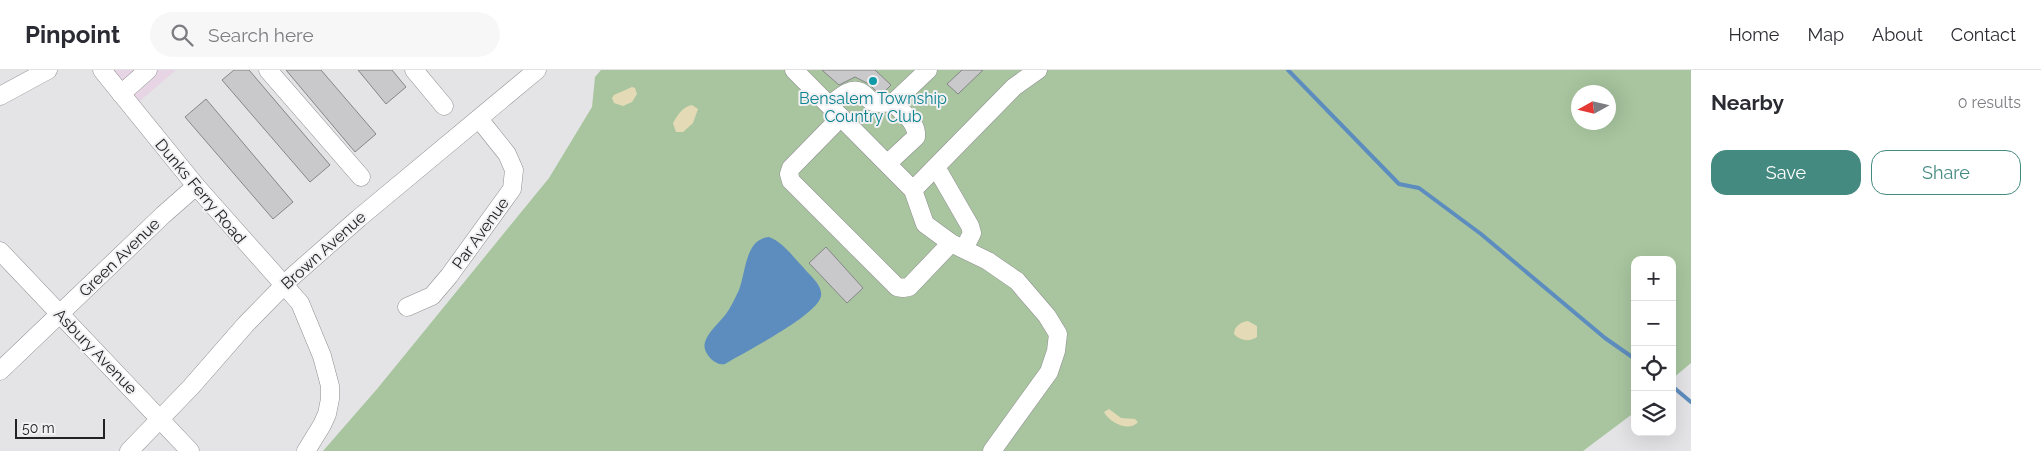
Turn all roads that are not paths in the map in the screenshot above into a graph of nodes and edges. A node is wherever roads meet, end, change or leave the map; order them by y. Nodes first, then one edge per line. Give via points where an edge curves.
1 (102, 70) edge
2 (148, 70) edge
3 (268, 70) edge
4 (414, 70) edge
5 (537, 70) edge
6 (794, 70) edge
7 (928, 70) edge
8 (40, 72) edge
9 (1032, 72) edge
10 (122, 94) junction
11 (0, 96) edge
12 (893, 103) junction
13 (444, 106) dead end
14 (835, 111) junction
15 (479, 119) junction
16 (888, 164) junction
17 (936, 168) junction
18 (361, 177) dead end
19 (196, 186) junction
20 (913, 190) junction
21 (958, 246) junction
22 (0, 252) edge
23 (284, 284) junction
24 (407, 308) dead end
25 (60, 314) junction
26 (0, 371) edge
27 (161, 419) junction
28 (129, 451) edge
29 (190, 451) edge
30 (306, 451) edge
31 (992, 451) edge

1 - 10 street, Dunks Ferry Road
2 - 10 street
3 - 18 street
4 - 13 street
5 - 15 street, Brown Avenue
6 - 14 street
7 - 12 street
8 - 11 street
9 - 17 street
10 - 19 street, Dunks Ferry Road
12 - 14 street via 879,104 855,89 848,91
12 - 16 street via 917,131 916,137
14 - 16 street
14 - 21 street via 791,168 792,181 902,288 909,287
15 - 23 street, Brown Avenue
15 - 24 street, Par Avenue via 507,154 514,170 512,189 432,296
16 - 20 street
17 - 20 street
17 - 21 street via 972,233
19 - 23 street, Dunks Ferry Road
19 - 25 street, Green Avenue
20 - 21 street via 925,224
21 - 31 street via 988,261 1016,281 1047,316 1058,334 1049,372
22 - 25 street, Asbury Avenue
23 - 27 street, Brown Avenue
23 - 30 street, Dunks Ferry Road via 300,303 322,356 330,386 330,400 322,426
25 - 26 street, Green Avenue
25 - 27 street, Asbury Avenue
27 - 28 street, Brown Avenue
27 - 29 street, Asbury Avenue

